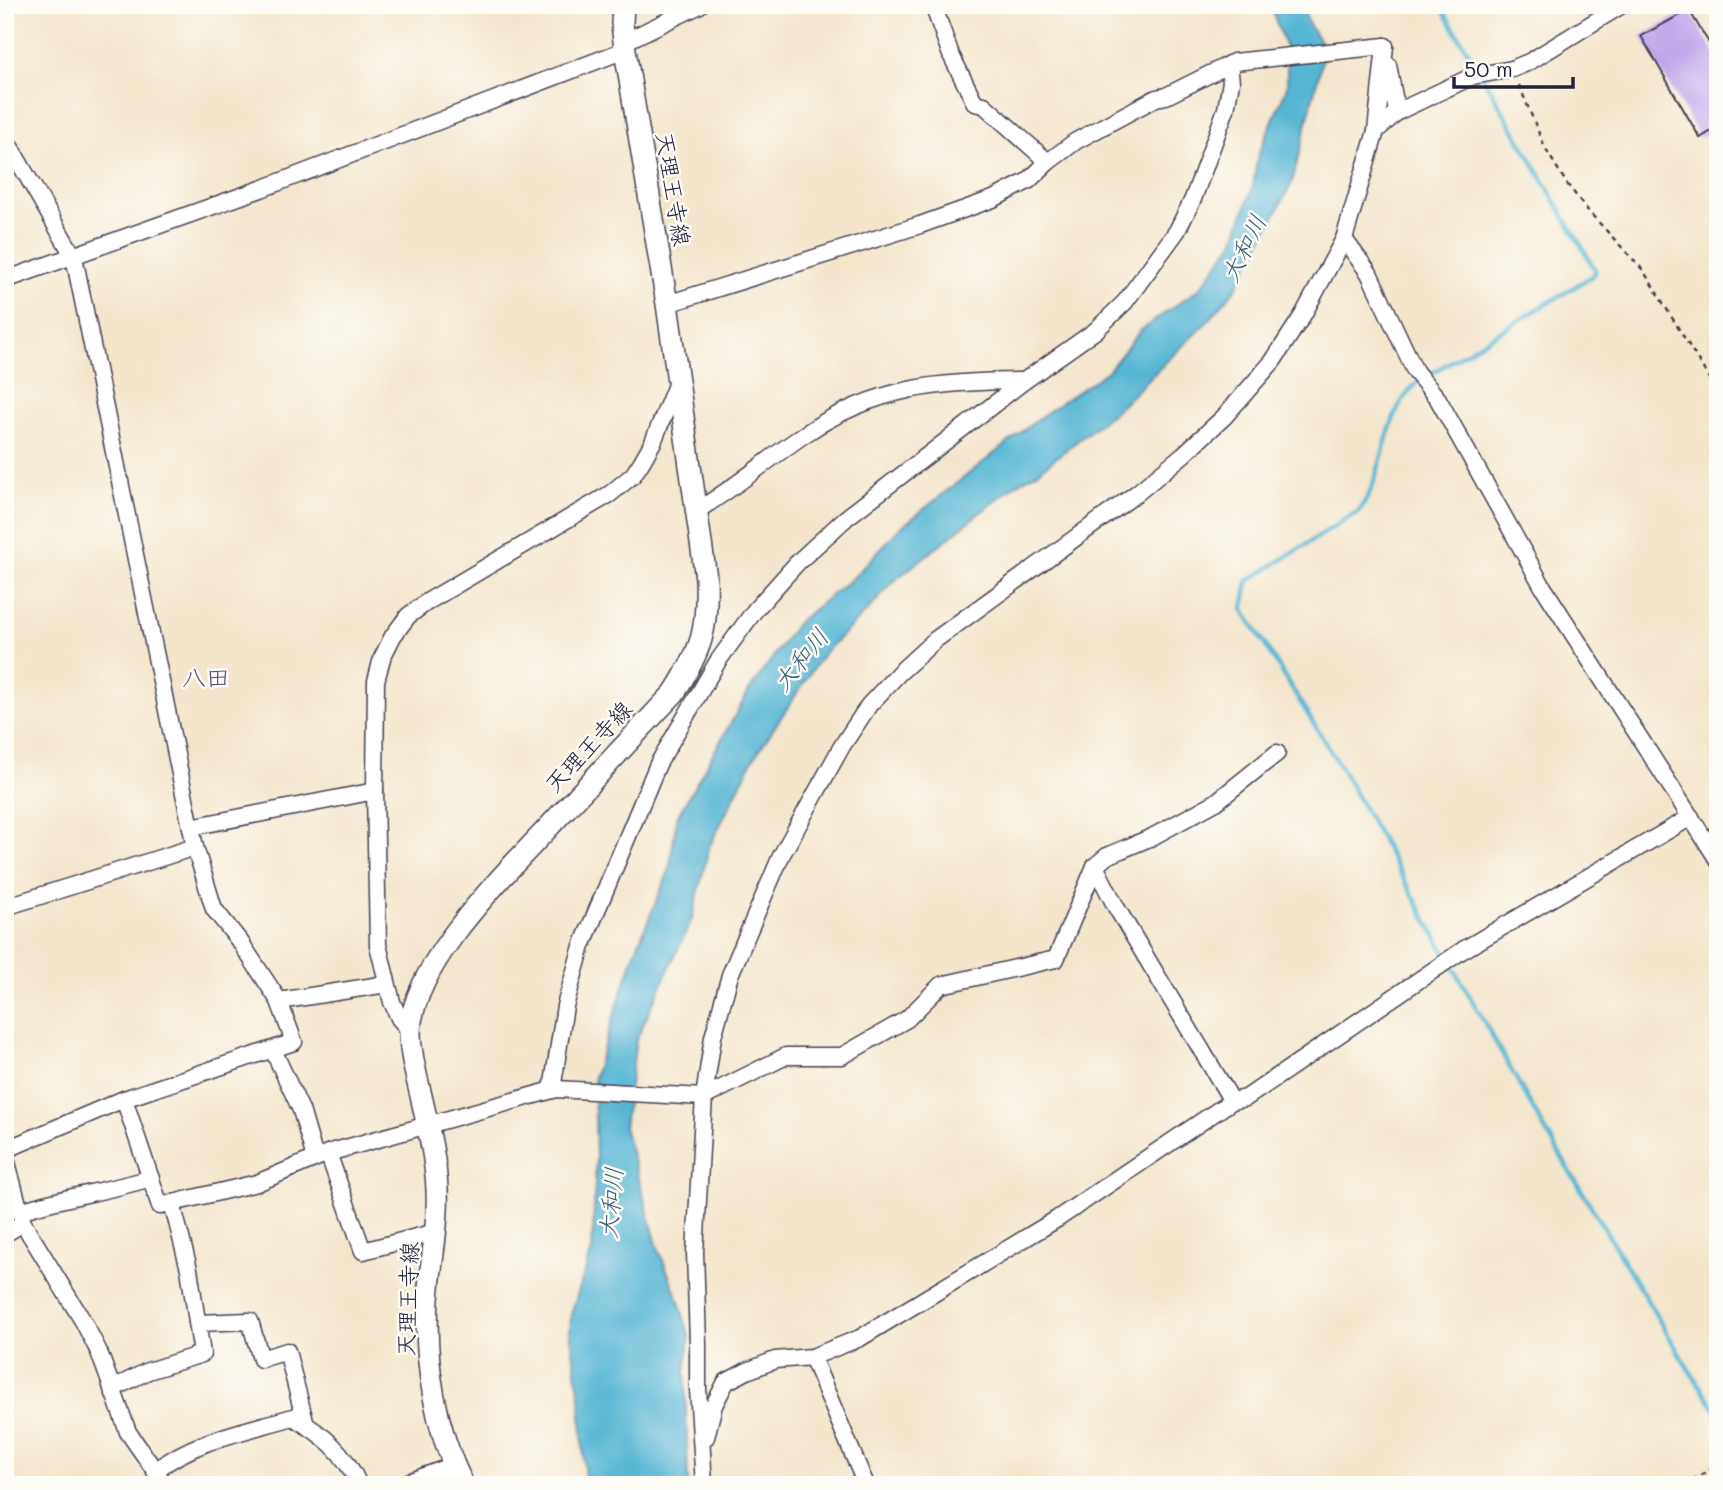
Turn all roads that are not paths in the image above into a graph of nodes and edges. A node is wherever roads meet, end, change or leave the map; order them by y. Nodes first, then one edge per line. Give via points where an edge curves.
1 (623, 5) edge
2 (700, 5) edge
3 (933, 5) edge
4 (1622, 5) edge
5 (624, 46) junction
6 (1381, 46) junction
7 (1232, 63) junction
8 (1397, 112) junction
9 (1376, 131) junction
10 (5, 138) edge
11 (1048, 162) junction
12 (1344, 239) junction
13 (74, 257) junction
14 (5, 280) edge
15 (667, 304) junction
16 (678, 380) junction
17 (1024, 381) junction
18 (696, 510) junction
19 (1277, 753) dead end
20 (375, 791) junction
21 (1691, 817) junction
22 (191, 827) junction
23 (195, 848) junction
24 (1718, 860) edge
25 (1095, 866) junction
26 (5, 907) edge
27 (387, 984) junction
28 (279, 1001) junction
29 (410, 1031) junction
30 (273, 1050) junction
31 (554, 1090) junction
32 (702, 1097) junction
33 (124, 1099) junction
34 (1232, 1101) junction
35 (428, 1125) junction
36 (5, 1153) edge
37 (322, 1155) junction
38 (151, 1178) junction
39 (172, 1203) junction
40 (21, 1217) junction
41 (436, 1232) junction
42 (5, 1234) edge
43 (197, 1323) junction
44 (812, 1357) junction
45 (113, 1389) junction
46 (306, 1425) junction
47 (703, 1450) junction
48 (454, 1465) junction
49 (160, 1478) edge
50 (359, 1485) edge
51 (401, 1485) edge
52 (463, 1485) edge
53 (704, 1485) edge
54 (866, 1485) edge

1 - 5 main road, 天理王寺線
2 - 5 street
3 - 11 street via 975,103 984,105
4 - 8 street via 1529,62 1473,76
5 - 13 street
5 - 15 main road, 天理王寺線
6 - 7 street
6 - 8 street
6 - 9 street
7 - 11 street via 1087,134
7 - 17 street via 1226,109 1177,231 1125,302 1096,331
8 - 9 street
9 - 12 street
10 - 13 street
11 - 15 street via 1028,180 993,199
12 - 21 street via 1369,273 1415,371 1438,399 1543,587
12 - 32 street via 1273,361 1224,417 1137,493 935,640 869,705 816,791 755,914 730,975
13 - 14 street
13 - 22 street
15 - 16 main road, 天理王寺線
16 - 18 main road, 天理王寺線
16 - 20 street via 653,442 633,475 610,494 427,602 408,616 393,636 376,681
17 - 18 street via 927,385 886,394 808,432
17 - 31 street via 846,518 755,610 718,661 658,764 582,946 565,1006
18 - 29 main road, 天理王寺線 via 707,608 694,662 674,693 468,915 429,972
19 - 25 street via 1216,802
20 - 22 street
20 - 27 street via 378,945
21 - 24 street
21 - 34 street via 1463,950 1246,1098
22 - 23 street
23 - 26 street
23 - 28 street via 214,909
25 - 32 street via 1056,958 941,985 907,1019 842,1056 786,1056
25 - 34 street
27 - 28 street
27 - 29 street via 399,1018
28 - 30 street via 294,1042
29 - 35 main road, 天理王寺線
30 - 33 street
30 - 37 street
31 - 32 street
31 - 35 street
32 - 47 street via 695,1252
33 - 36 street
33 - 38 street
34 - 44 street via 1057,1219 860,1338
35 - 37 street
35 - 41 main road, 天理王寺線 via 437,1176
36 - 40 street
37 - 39 street via 257,1183
37 - 41 street via 363,1251
38 - 39 street via 160,1206
38 - 40 street via 44,1203
39 - 43 street
40 - 42 street
40 - 45 street via 83,1321
41 - 48 main road, 天理王寺線 via 428,1300 431,1385
43 - 45 street via 202,1354 148,1371
43 - 46 street via 250,1321 261,1359 287,1352
44 - 47 street via 775,1360 726,1382 714,1405
44 - 54 street
45 - 49 street via 128,1432
46 - 49 street via 293,1417 187,1450 169,1460
46 - 50 street via 337,1449
47 - 53 street
48 - 51 street
48 - 52 main road, 天理王寺線

